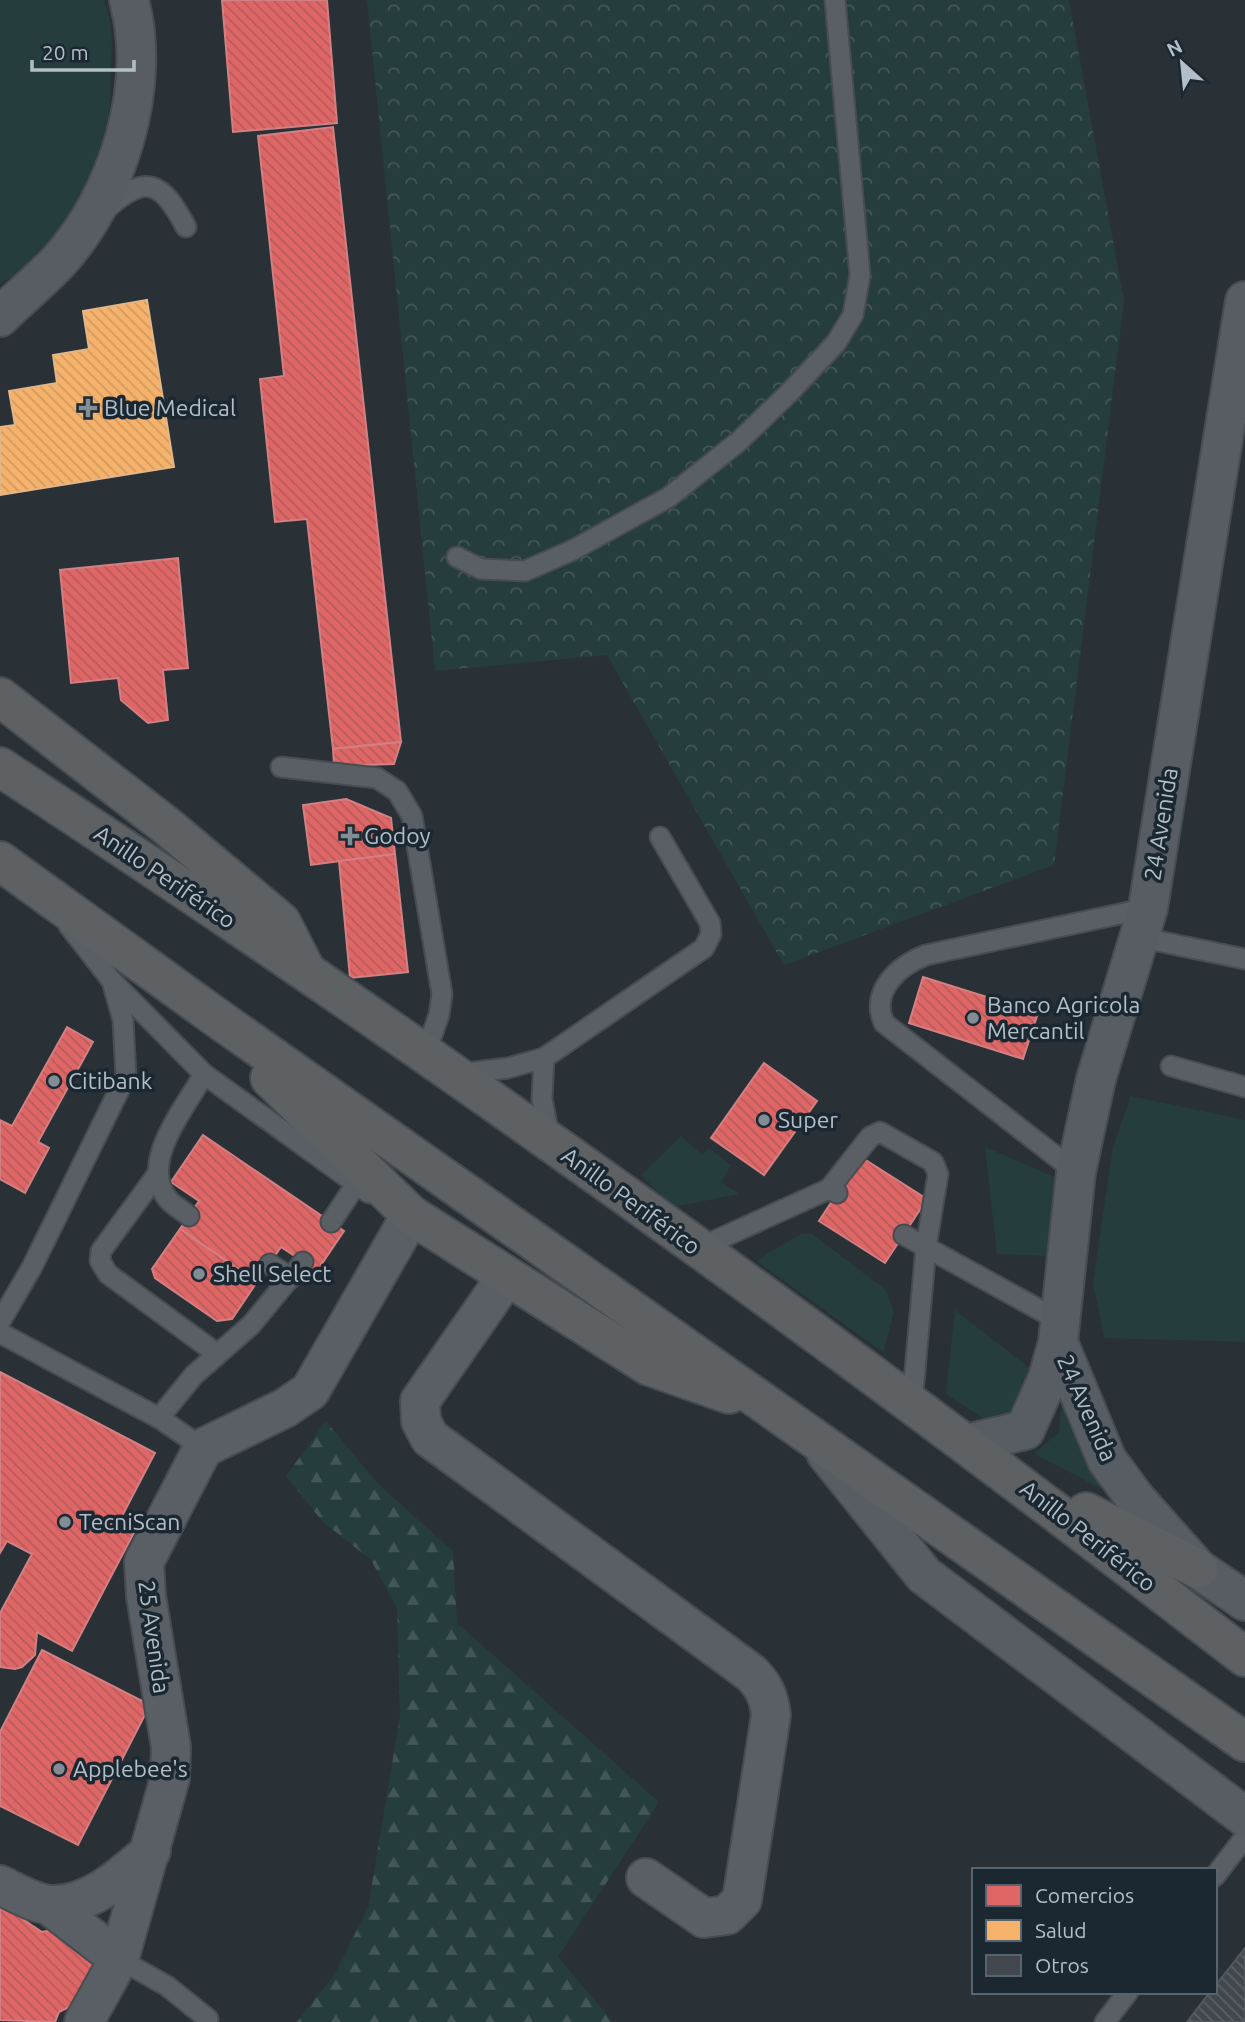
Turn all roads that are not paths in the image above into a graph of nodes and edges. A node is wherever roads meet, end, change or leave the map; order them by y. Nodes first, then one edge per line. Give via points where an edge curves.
1 (129, 0) edge
2 (835, 0) edge
3 (86, 225) junction
4 (186, 227) dead end
5 (1245, 301) edge
6 (7, 305) edge
7 (457, 556) dead end
8 (0, 697) edge
9 (0, 767) edge
10 (281, 767) dead end
11 (660, 837) dead end
12 (0, 861) edge
13 (41, 889) junction
14 (1143, 923) junction
15 (1245, 959) edge
16 (308, 974) junction
17 (112, 981) junction
18 (239, 1033) junction
19 (544, 1058) junction
20 (439, 1065) junction
21 (1171, 1066) dead end
22 (204, 1074) junction
23 (1245, 1087) edge
24 (550, 1142) junction
25 (1076, 1172) junction
26 (156, 1176) junction
27 (355, 1185) junction
28 (411, 1215) junction
29 (189, 1216) dead end
30 (331, 1222) dead end
31 (904, 1235) dead end
32 (926, 1247) junction
33 (697, 1249) junction
34 (270, 1264) dead end
35 (507, 1276) junction
36 (0, 1322) edge
37 (1059, 1331) junction
38 (0, 1333) edge
39 (216, 1353) junction
40 (912, 1405) junction
41 (774, 1410) junction
42 (159, 1418) junction
43 (816, 1441) junction
44 (967, 1444) junction
45 (204, 1448) junction
46 (1003, 1470) junction
47 (1198, 1569) junction
48 (1245, 1601) edge
49 (1245, 1657) edge
50 (1245, 1742) edge
51 (1245, 1816) edge
52 (1245, 1837) edge
53 (151, 1851) junction
54 (1217, 1873) edge
55 (646, 1878) dead end
56 (0, 1885) edge
57 (50, 1905) junction
58 (119, 1959) junction
59 (1126, 1994) edge
60 (208, 2019) dead end
61 (83, 2022) edge
62 (1105, 2022) edge

1 - 3 street via 135,22 133,113 119,156
2 - 7 lane via 860,275 853,315 836,342 738,442 669,497 525,571 481,569
3 - 4 lane via 141,185 173,203
3 - 6 street via 58,262
5 - 14 street, 24 Avenida
8 - 16 highway via 168,827 281,922
9 - 16 highway, Anillo Periférico
10 - 20 lane via 377,778 397,791 412,816 442,994
11 - 19 lane via 710,923 711,934 693,957
12 - 13 highway
13 - 17 lane
13 - 18 highway
14 - 15 lane
14 - 25 street, 24 Avenida via 1096,1079
14 - 25 lane via 926,955 891,976 880,1002 884,1023
16 - 20 highway, Anillo Periférico
17 - 22 lane
17 - 36 lane via 123,1020 126,1076
18 - 28 highway via 261,1070
18 - 41 highway
19 - 20 lane via 508,1068
19 - 24 lane via 542,1099
20 - 24 highway, Anillo Periférico
21 - 23 lane
22 - 26 lane via 163,1145
22 - 27 lane
24 - 33 highway, Anillo Periférico
25 - 37 street, 24 Avenida
26 - 29 lane via 167,1199
26 - 39 lane via 101,1251 100,1261 108,1274
27 - 28 lane
27 - 30 lane
28 - 35 highway
28 - 45 street via 310,1391
31 - 32 lane
32 - 33 lane via 938,1174 933,1161 880,1132 870,1137 833,1191
32 - 37 lane
32 - 40 lane
33 - 40 highway, Anillo Periférico
34 - 39 lane via 297,1270 251,1325
35 - 41 highway via 649,1366
35 - 55 street via 420,1401 421,1421 430,1438 751,1673 763,1685 769,1701 771,1715 742,1900 727,1915 704,1918
37 - 44 street, 24 Avenida via 1048,1378 1025,1430
37 - 47 street, 24 Avenida via 1107,1460
38 - 42 lane
39 - 42 lane
40 - 44 highway, Anillo Periférico
41 - 43 highway
42 - 45 lane
43 - 50 highway
43 - 51 street via 924,1575
44 - 46 highway, Anillo Periférico
45 - 53 street, 25 Avenida via 144,1562 170,1747 170,1778
46 - 47 highway
46 - 49 highway, Anillo Periférico
47 - 48 street
52 - 54 lane
53 - 57 street via 111,1885 75,1902
53 - 58 street, 25 Avenida
56 - 57 street
57 - 58 street
58 - 60 lane via 167,1986
58 - 61 street, 25 Avenida
59 - 62 lane

